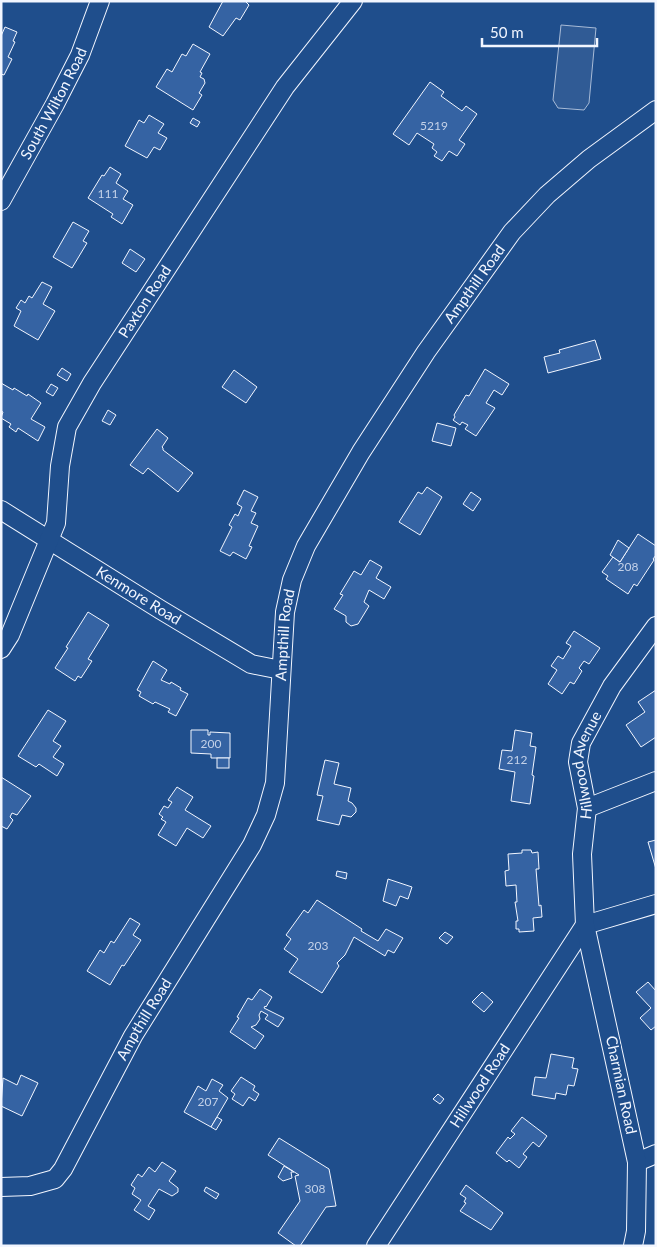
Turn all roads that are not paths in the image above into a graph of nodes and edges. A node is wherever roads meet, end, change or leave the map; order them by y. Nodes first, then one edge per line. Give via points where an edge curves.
1 (100, 1) edge
2 (353, 1) edge
3 (656, 110) edge
4 (1, 201) edge
5 (1, 510) edge
6 (49, 540) junction
7 (656, 626) edge
8 (6, 642) edge
9 (280, 670) junction
10 (656, 781) edge
11 (587, 808) junction
12 (656, 904) edge
13 (585, 925) junction
14 (656, 1154) edge
15 (637, 1162) junction
16 (1, 1187) edge
17 (376, 1246) edge
18 (633, 1246) edge

1 - 4 street, South Wilton Road via 80,55
2 - 6 street, Paxton Road via 285,87 92,383 67,427 60,466 56,523
3 - 9 street, Ampthill Road via 589,159 547,195 512,232 426,352 361,452 306,546 292,580 285,612
5 - 6 street, Kenmore Road
6 - 8 street, Paxton Road
6 - 9 street, Kenmore Road via 251,664
7 - 11 street, Hillwood Avenue via 612,686 581,743 578,762
9 - 16 street, Ampthill Road via 276,783 252,845 133,1036 55,1180 30,1186
10 - 11 street
11 - 13 street, Hillwood Avenue via 582,854
12 - 13 street
13 - 15 street, Charmian Road
13 - 17 street, Hillwood Road
14 - 15 street
15 - 18 street, Charmian Road

